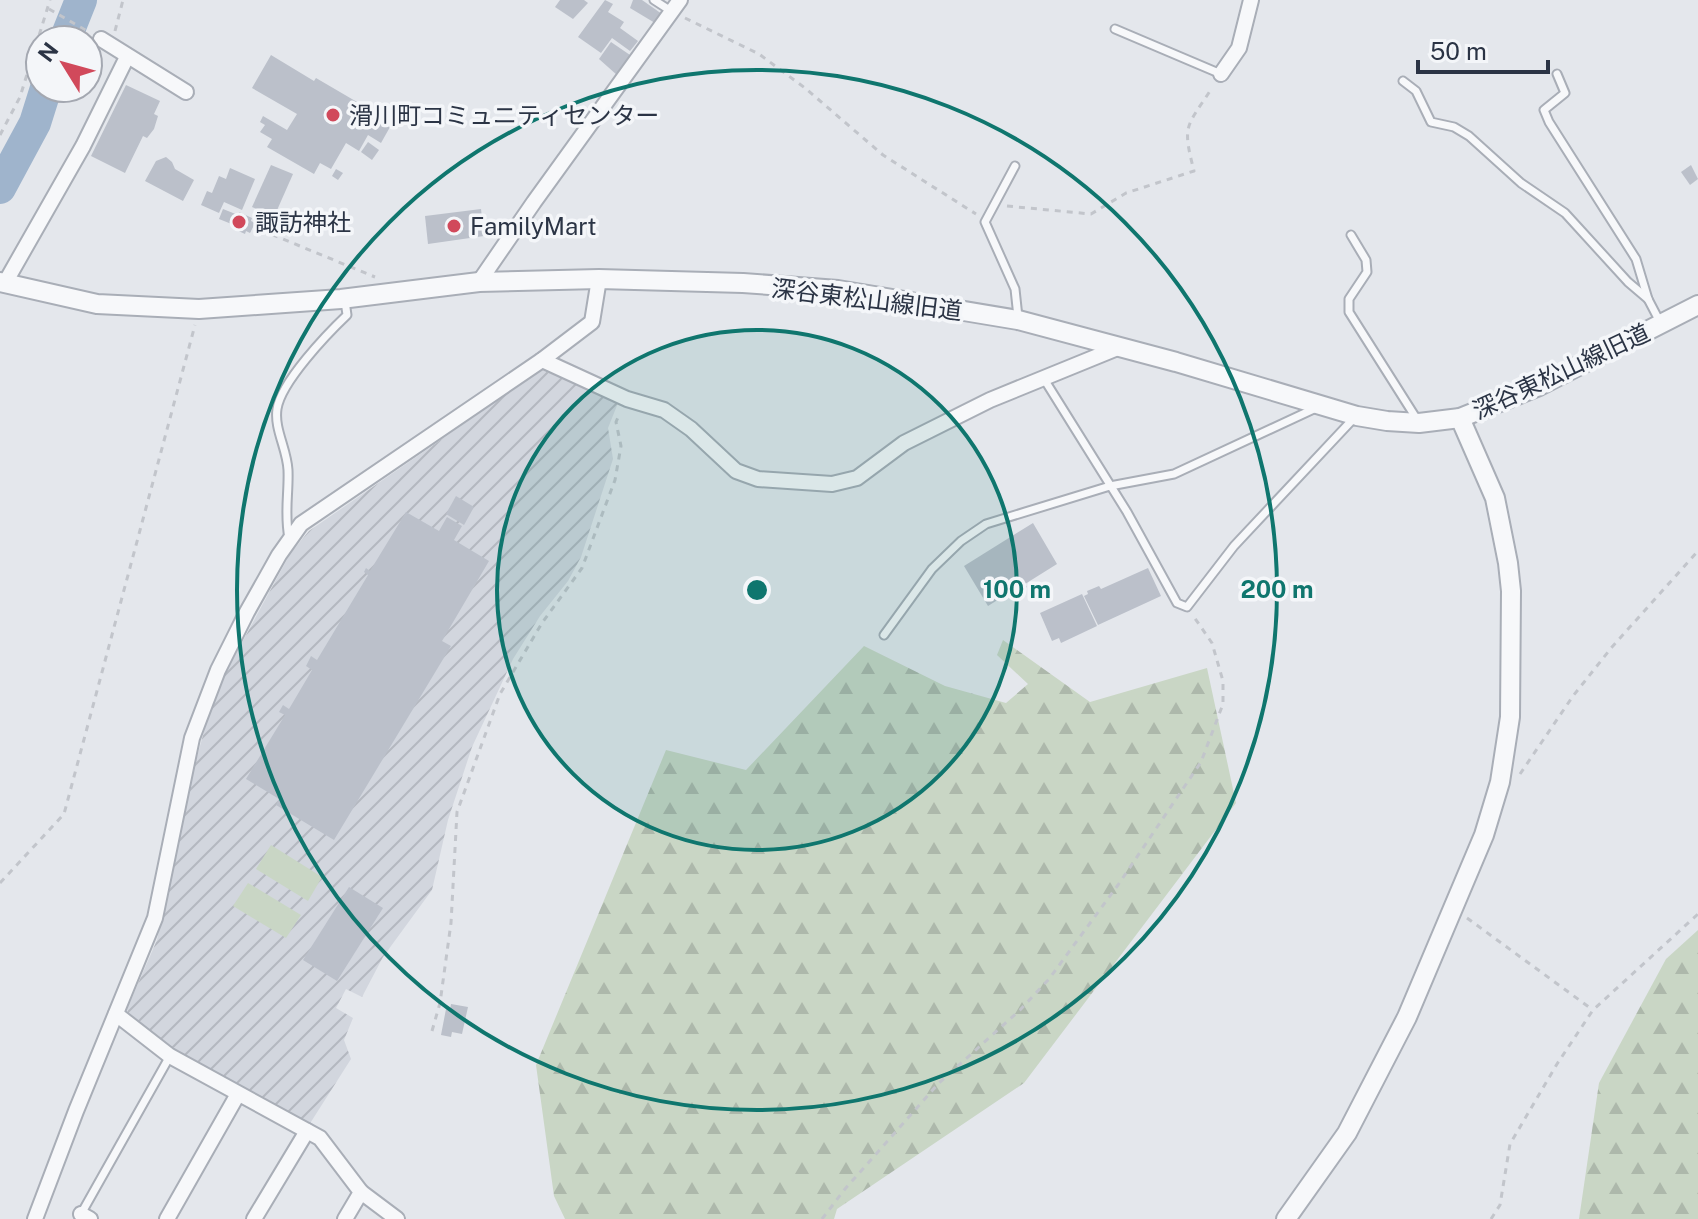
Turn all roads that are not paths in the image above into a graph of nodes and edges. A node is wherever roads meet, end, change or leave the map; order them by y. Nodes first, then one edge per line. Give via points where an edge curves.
1 (654, 0) edge
2 (1251, 0) edge
3 (675, 6) edge
4 (1115, 29) dead end
5 (106, 43) road end
6 (127, 57) junction
7 (1221, 74) joint
8 (1557, 74) dead end
9 (1403, 81) dead end
10 (186, 92) dead end
11 (1015, 166) dead end
12 (1351, 235) dead end
13 (599, 279) junction
14 (2, 282) edge
15 (479, 282) junction
16 (344, 299) junction
17 (1648, 299) junction
18 (1698, 305) edge
19 (1018, 320) junction
20 (1661, 324) junction
21 (1120, 347) junction
22 (542, 360) junction
23 (1044, 379) junction
24 (1321, 406) junction
25 (1357, 416) junction
26 (1460, 418) junction
27 (1419, 423) junction
28 (1110, 486) junction
29 (289, 540) junction
30 (884, 635) dead end
31 (116, 1014) junction
32 (170, 1056) junction
33 (238, 1094) junction
34 (307, 1131) junction
35 (361, 1192) junction
36 (86, 1216) edge
37 (35, 1219) edge
38 (167, 1219) edge
39 (254, 1219) edge
40 (345, 1219) edge
41 (397, 1219) edge
42 (1286, 1219) edge

1 - 3 lane
2 - 7 street via 1239,48
3 - 15 street
4 - 7 lane
5 - 6 street
6 - 10 street
6 - 14 street via 83,146
8 - 17 lane via 1565,93 1544,110 1636,259
9 - 17 lane via 1416,91 1431,122 1469,136 1521,183 1565,213
11 - 19 lane via 985,222 1015,289
12 - 27 lane via 1367,272 1349,299 1349,312
13 - 15 street, 深谷東松山線旧道
13 - 19 street, 深谷東松山線旧道 via 838,290
13 - 22 street via 592,322
14 - 16 street, 深谷東松山線旧道 via 97,304 199,309
15 - 16 street, 深谷東松山線旧道
16 - 29 lane via 347,315 297,372 277,408 287,454 284,517
17 - 20 lane
18 - 20 street, 深谷東松山線旧道
19 - 21 street, 深谷東松山線旧道
20 - 26 street, 深谷東松山線旧道 via 1539,386
21 - 23 street
21 - 24 street, 深谷東松山線旧道
22 - 23 street via 664,410 736,471 758,479 832,484 857,478 918,435
22 - 29 street via 301,524
23 - 28 lane
24 - 25 street, 深谷東松山線旧道
24 - 28 lane via 1174,474
25 - 27 street, 深谷東松山線旧道
25 - 28 lane via 1234,546 1187,607 1177,603
26 - 27 street, 深谷東松山線旧道
26 - 42 street via 1495,498 1508,563 1510,717 1500,782 1484,835 1407,1017 1347,1133
28 - 30 lane via 986,524 932,569
29 - 31 street via 218,670 192,738 155,918
31 - 32 street
31 - 37 street
32 - 33 street
32 - 36 lane
33 - 34 street
33 - 38 street
34 - 35 street via 320,1138
34 - 39 street
35 - 40 street
35 - 41 street

